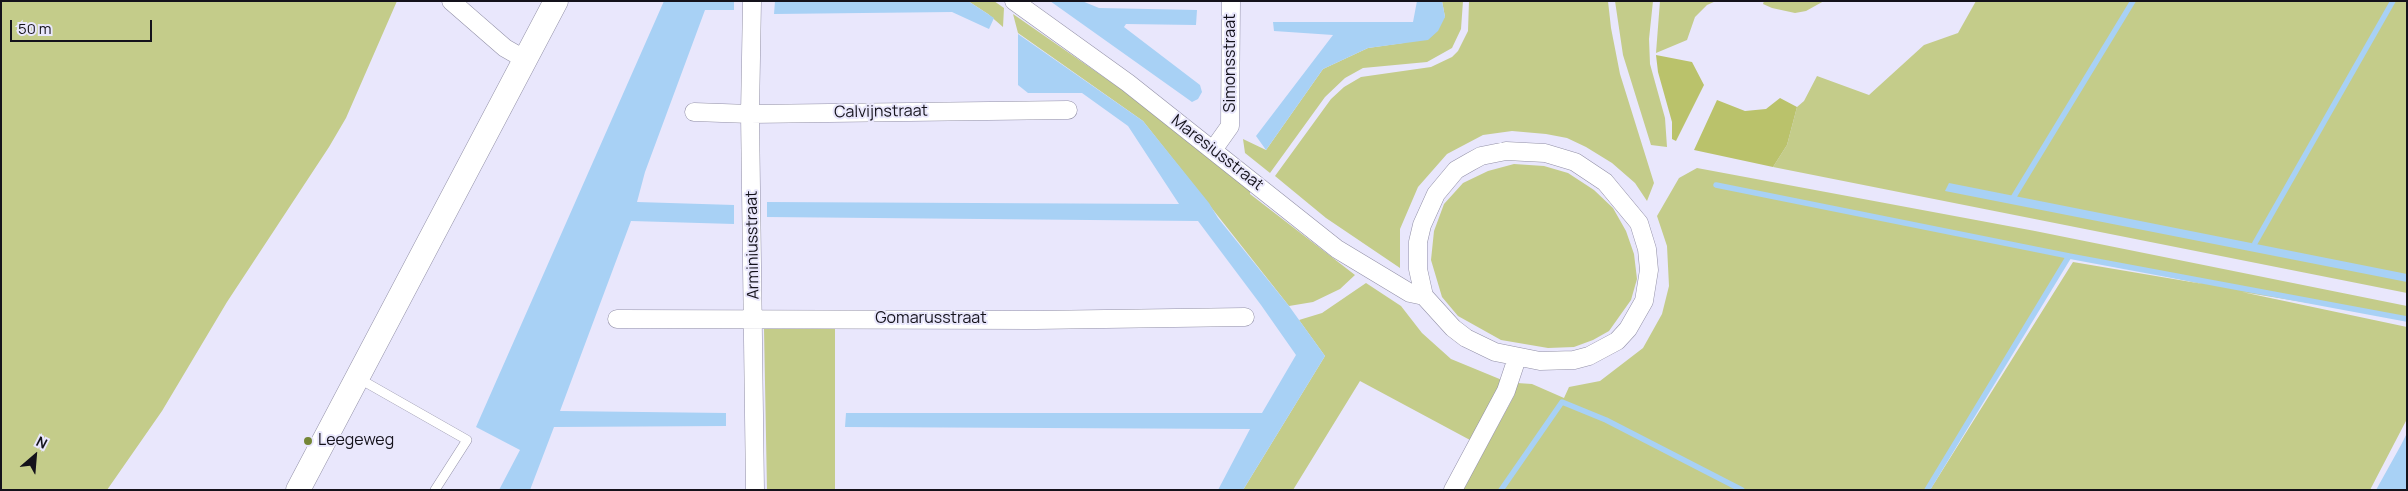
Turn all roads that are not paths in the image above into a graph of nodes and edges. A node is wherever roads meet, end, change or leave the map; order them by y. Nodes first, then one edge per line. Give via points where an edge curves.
1 (451, 1) edge
2 (556, 1) edge
3 (752, 1) edge
4 (1014, 1) edge
5 (1231, 1) edge
6 (526, 60) junction
7 (1068, 110) dead end
8 (694, 112) dead end
9 (750, 114) junction
10 (1213, 150) junction
11 (1424, 296) junction
12 (1245, 317) dead end
13 (617, 319) dead end
14 (754, 319) junction
15 (1517, 358) junction
16 (357, 378) junction
17 (298, 490) edge
18 (435, 490) edge
19 (755, 490) edge
20 (1453, 490) edge

1 - 6 street via 505,48
2 - 6 main road
3 - 9 street, Arminiusstraat
4 - 10 street, Maresiusstraat via 1128,83
5 - 10 street, Simonsstraat via 1230,126
6 - 16 main road
7 - 9 street, Calvijnstraat
8 - 9 street, Calvijnstraat
9 - 14 street, Arminiusstraat
10 - 11 street, Maresiusstraat via 1337,249 1410,292
11 - 15 street, Maresiusstraat via 1442,318 1466,338
11 - 15 street, Maresiusstraat via 1417,255 1422,225 1436,194 1456,170 1481,156 1519,151 1558,156 1591,171 1618,194 1639,223 1649,270 1644,301 1628,330 1589,356 1557,362
12 - 14 street, Gomarusstraat
13 - 14 street, Gomarusstraat
14 - 19 street, Arminiusstraat
15 - 20 street via 1506,391
16 - 17 main road
16 - 18 lane via 467,440

